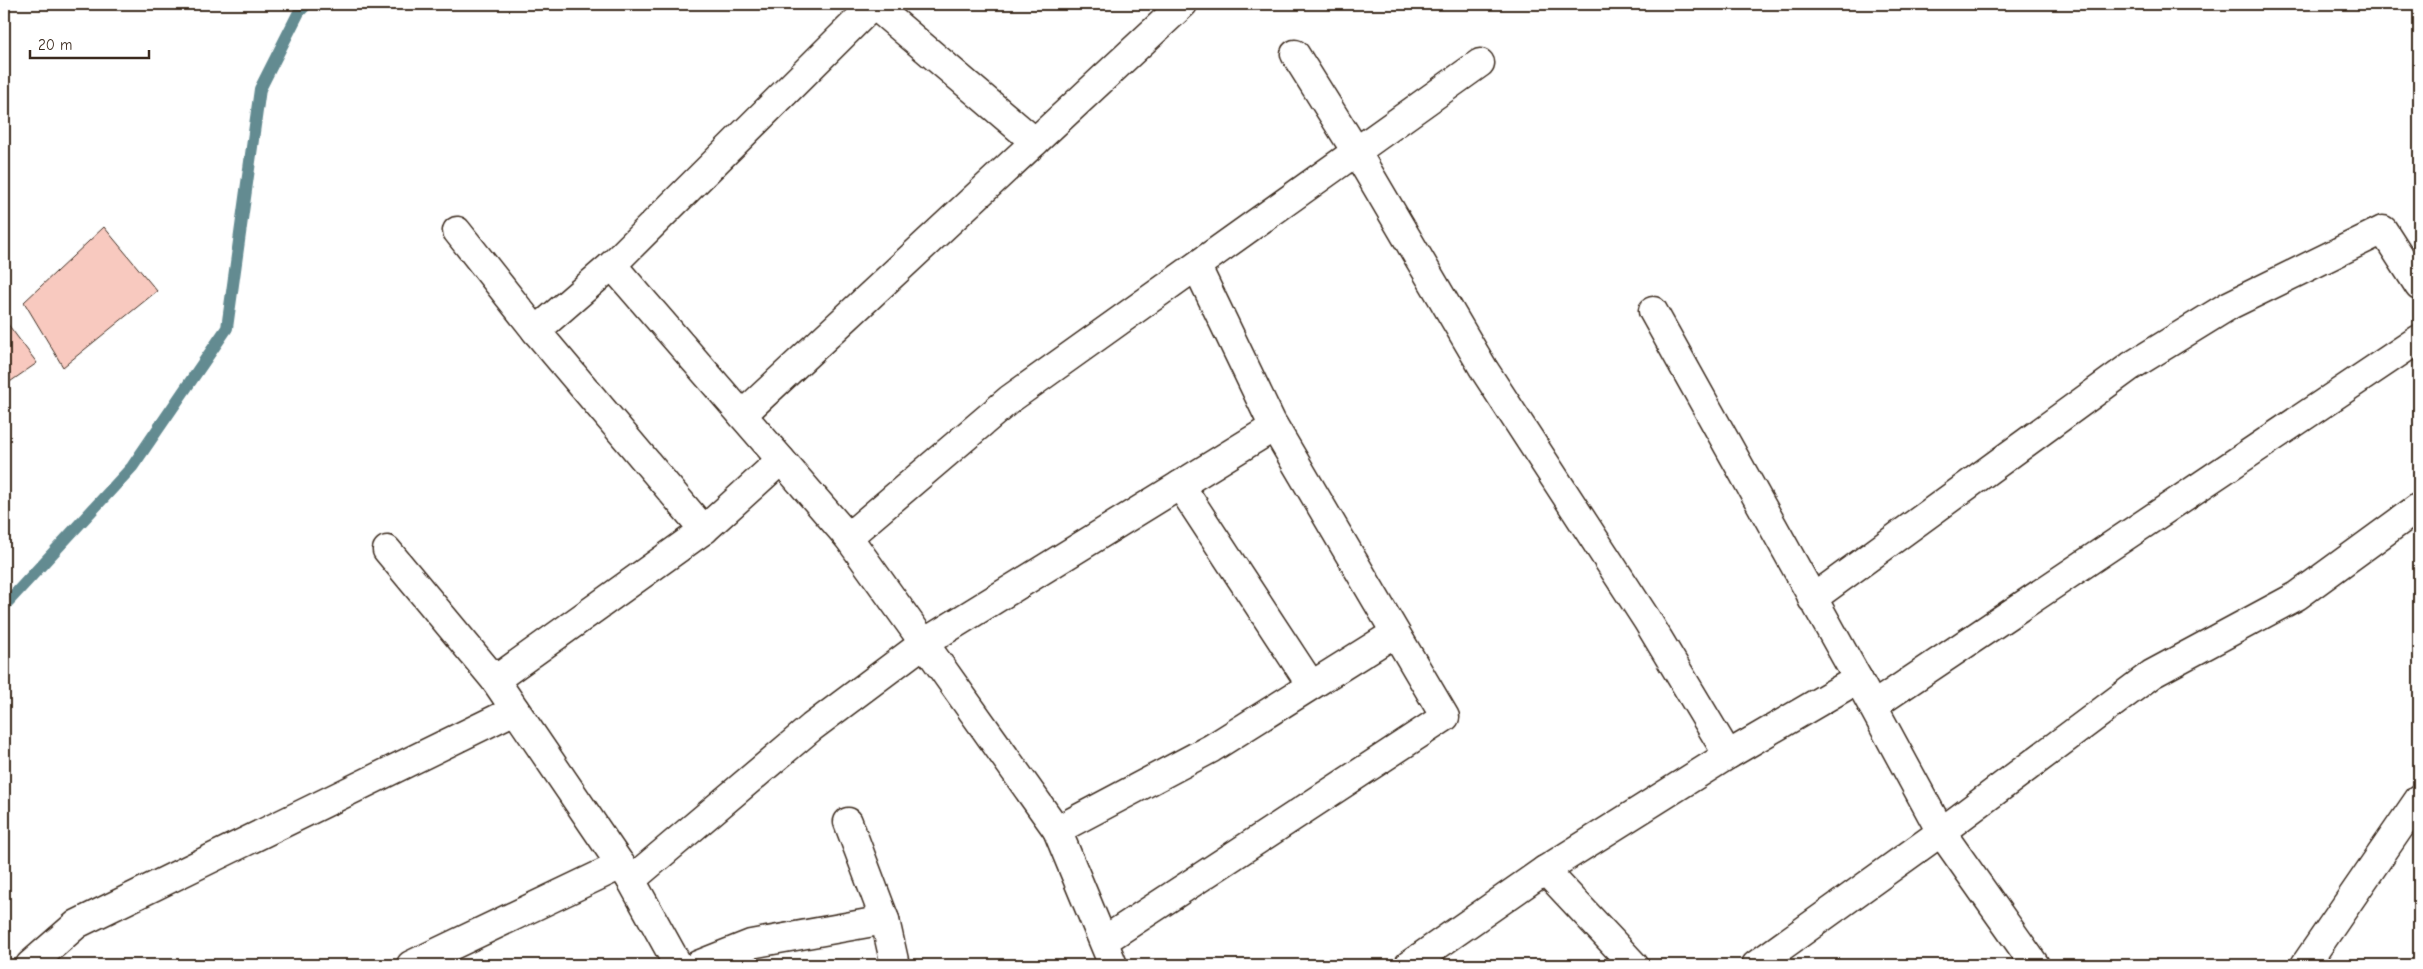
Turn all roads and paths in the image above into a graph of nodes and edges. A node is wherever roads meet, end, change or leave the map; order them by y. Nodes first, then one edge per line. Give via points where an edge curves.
1 (873, 4) edge
2 (1183, 4) edge
3 (1295, 54) dead end
4 (1480, 63) dead end
5 (1035, 142) junction
6 (1357, 153) junction
7 (457, 231) dead end
8 (2411, 257) edge
9 (612, 265) junction
10 (1197, 266) junction
11 (2419, 286) edge
12 (1653, 311) dead end
13 (536, 331) junction
14 (2419, 339) edge
15 (742, 415) junction
16 (1274, 426) junction
17 (781, 460) junction
18 (1180, 485) junction
19 (2419, 507) edge
20 (704, 530) junction
21 (848, 537) junction
22 (386, 550) dead end
23 (1812, 599) junction
24 (1396, 633) junction
25 (924, 643) junction
26 (1858, 679) junction
27 (495, 680) junction
28 (1311, 685) junction
29 (1873, 706) junction
30 (515, 710) junction
31 (1728, 755) junction
32 (2419, 799) edge
33 (848, 822) dead end
34 (1057, 830) junction
35 (1941, 832) junction
36 (1545, 870) junction
37 (626, 872) junction
38 (885, 920) junction
39 (1104, 940) junction
40 (30, 965) edge
41 (411, 965) edge
42 (678, 965) edge
43 (698, 965) edge
44 (895, 965) edge
45 (1113, 965) edge
46 (1409, 965) edge
47 (1634, 965) edge
48 (1756, 965) edge
49 (2035, 965) edge
50 (2306, 965) edge

1 - 5 street
1 - 9 street
2 - 5 street
3 - 6 street
4 - 6 street
5 - 15 street
6 - 10 street
6 - 31 street via 1485,371 1647,620
7 - 13 street
8 - 11 street
8 - 23 street via 2383,230 2230,305 2131,366
9 - 13 street
9 - 15 street
10 - 16 street
10 - 21 street via 1010,399
12 - 23 street
13 - 20 street
14 - 29 street
15 - 17 street
16 - 18 street
16 - 24 street
17 - 20 street
17 - 21 street
18 - 25 street
18 - 28 street
19 - 35 street via 2297,596 2152,674
20 - 27 street
21 - 25 street
22 - 27 street
23 - 26 street
24 - 28 street
24 - 39 street via 1445,717
25 - 34 street
25 - 37 street
26 - 29 street
26 - 31 street
27 - 30 street
28 - 34 street via 1212,748
29 - 35 street
30 - 37 street
30 - 40 street via 78,924
31 - 36 street
32 - 50 street
33 - 38 street
34 - 39 street
35 - 48 street
35 - 49 street
36 - 46 street
36 - 47 street
37 - 41 street
37 - 42 street
38 - 43 street via 751,944
38 - 44 street
39 - 45 street

